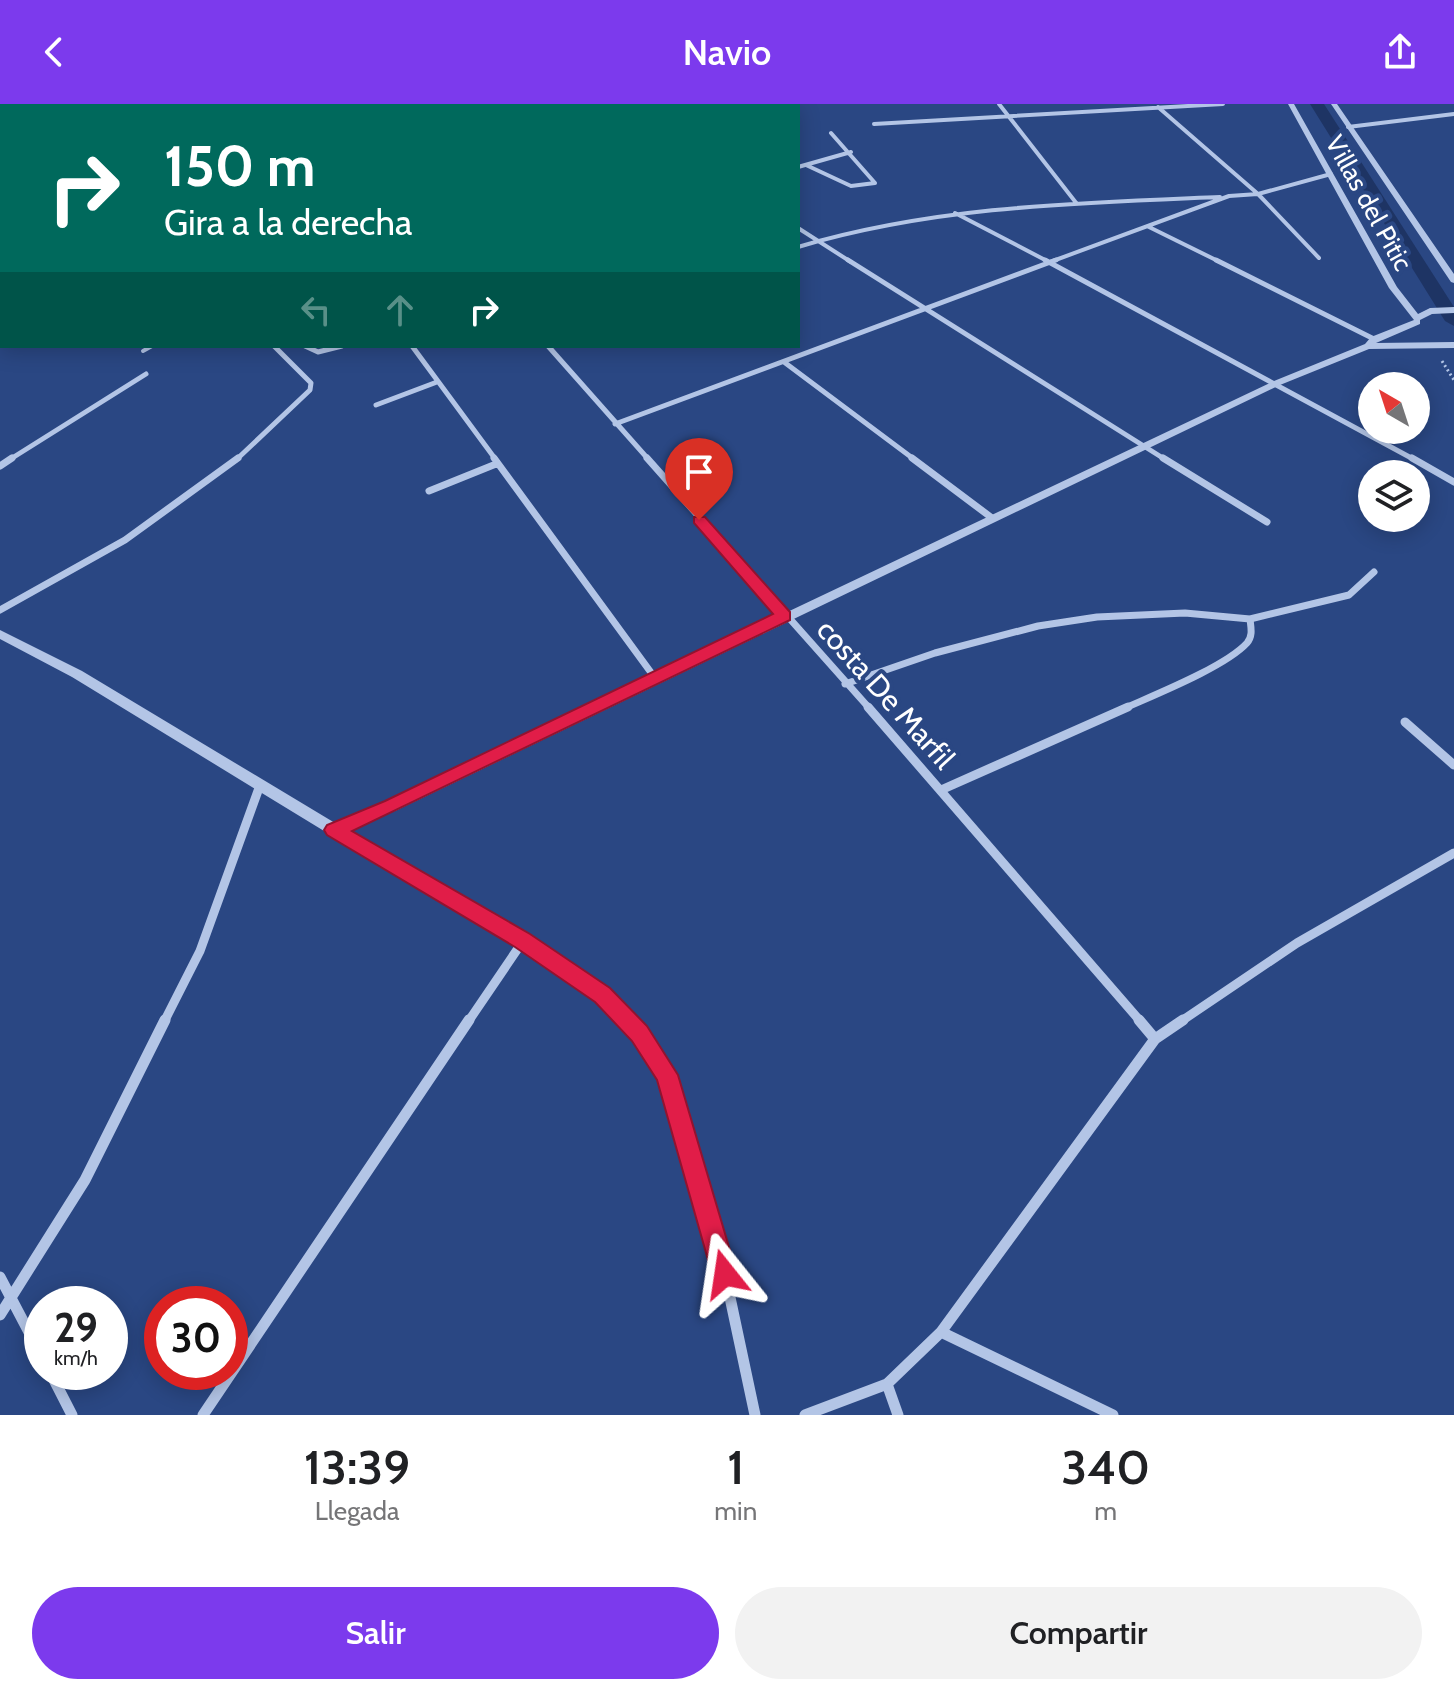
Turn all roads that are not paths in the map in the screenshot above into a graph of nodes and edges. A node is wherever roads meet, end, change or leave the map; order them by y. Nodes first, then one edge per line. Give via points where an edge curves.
1 (999, 104) edge
2 (1223, 104) edge
3 (1291, 104) edge
4 (1334, 104) edge
5 (1156, 106) edge
6 (1454, 114) edge
7 (1008, 115) junction
8 (874, 124) dead end
9 (1348, 127) junction
10 (831, 133) dead end
11 (851, 152) junction
12 (806, 165) junction
13 (800, 166) edge
14 (1331, 174) junction
15 (1258, 194) junction
16 (1229, 196) junction
17 (1077, 204) junction
18 (955, 213) junction
19 (1149, 227) junction
20 (800, 229) edge
21 (817, 240) junction
22 (800, 246) edge
23 (1319, 258) dead end
24 (1053, 264) junction
25 (1454, 280) edge
26 (926, 309) junction
27 (1454, 310) edge
28 (1422, 326) junction
29 (1371, 342) junction
30 (1454, 344) edge
31 (148, 348) edge
32 (276, 348) edge
33 (309, 348) edge
34 (334, 348) edge
35 (413, 348) edge
36 (550, 348) edge
37 (143, 351) dead end
38 (784, 362) junction
39 (146, 374) dead end
40 (437, 382) junction
41 (1277, 383) junction
42 (376, 405) dead end
43 (615, 424) junction
44 (1145, 448) junction
45 (496, 464) junction
46 (0, 466) edge
47 (1454, 482) edge
48 (429, 491) dead end
49 (992, 518) junction
50 (1267, 522) dead end
51 (1374, 572) dead end
52 (0, 610) edge
53 (784, 616) junction
54 (1250, 619) junction
55 (0, 634) edge
56 (655, 678) junction
57 (845, 684) junction
58 (1405, 722) dead end
59 (1454, 765) edge
60 (259, 788) junction
61 (941, 790) junction
62 (334, 830) junction
63 (1454, 853) edge
64 (523, 941) junction
65 (1155, 1039) junction
66 (0, 1277) edge
67 (12, 1299) junction
68 (0, 1315) edge
69 (24, 1322) edge
70 (941, 1332) junction
71 (887, 1384) junction
72 (59, 1390) edge
73 (72, 1415) edge
74 (203, 1415) edge
75 (755, 1415) edge
76 (805, 1415) edge
77 (898, 1415) edge
78 (1113, 1415) edge

1 - 7 street
2 - 5 street
3 - 14 street, Villas del Pitic
4 - 9 street, Villas del Pitic
5 - 7 street
5 - 15 street
6 - 9 street
7 - 8 street
7 - 17 street
9 - 25 street, Villas del Pitic
10 - 11 street
11 - 12 street
11 - 12 street via 875,183 851,186
12 - 13 street
14 - 15 street
14 - 28 street, Villas del Pitic via 1393,288
15 - 16 street
15 - 23 street
16 - 17 street
16 - 19 street
17 - 18 street
18 - 21 street
18 - 24 street
19 - 24 street
19 - 29 street
20 - 21 street
21 - 22 street
21 - 26 street
24 - 26 street
24 - 41 street
26 - 38 street
26 - 44 street
27 - 28 street via 1441,309
28 - 29 street
28 - 30 street
29 - 30 street
29 - 41 street
31 - 37 lane
32 - 52 street via 311,383 310,390 261,440 228,470 108,553
33 - 34 street
35 - 40 street
36 - 43 street, costa De Marfil
38 - 43 street
38 - 49 street
39 - 46 street
40 - 42 street
40 - 45 street
41 - 44 street
41 - 47 street
43 - 53 street, costa De Marfil
44 - 49 street
44 - 50 street
45 - 48 street
45 - 56 street
49 - 53 street
51 - 54 street via 1349,595
53 - 56 street
53 - 57 street, costa De Marfil
54 - 57 street via 1185,613 1053,624 987,637
54 - 61 street via 1248,642 1223,660
55 - 60 street via 77,674
56 - 62 street
57 - 61 street, costa De Marfil
58 - 59 street
60 - 62 street
60 - 67 street via 200,951 85,1180
61 - 65 street, costa De Marfil
62 - 64 street
63 - 65 street via 1297,943
64 - 74 street
64 - 75 street via 602,995 639,1034 667,1075 725,1274
65 - 70 street
66 - 67 street
67 - 68 street
67 - 69 street
70 - 71 street
70 - 78 street
71 - 76 street
71 - 77 street
72 - 73 street

